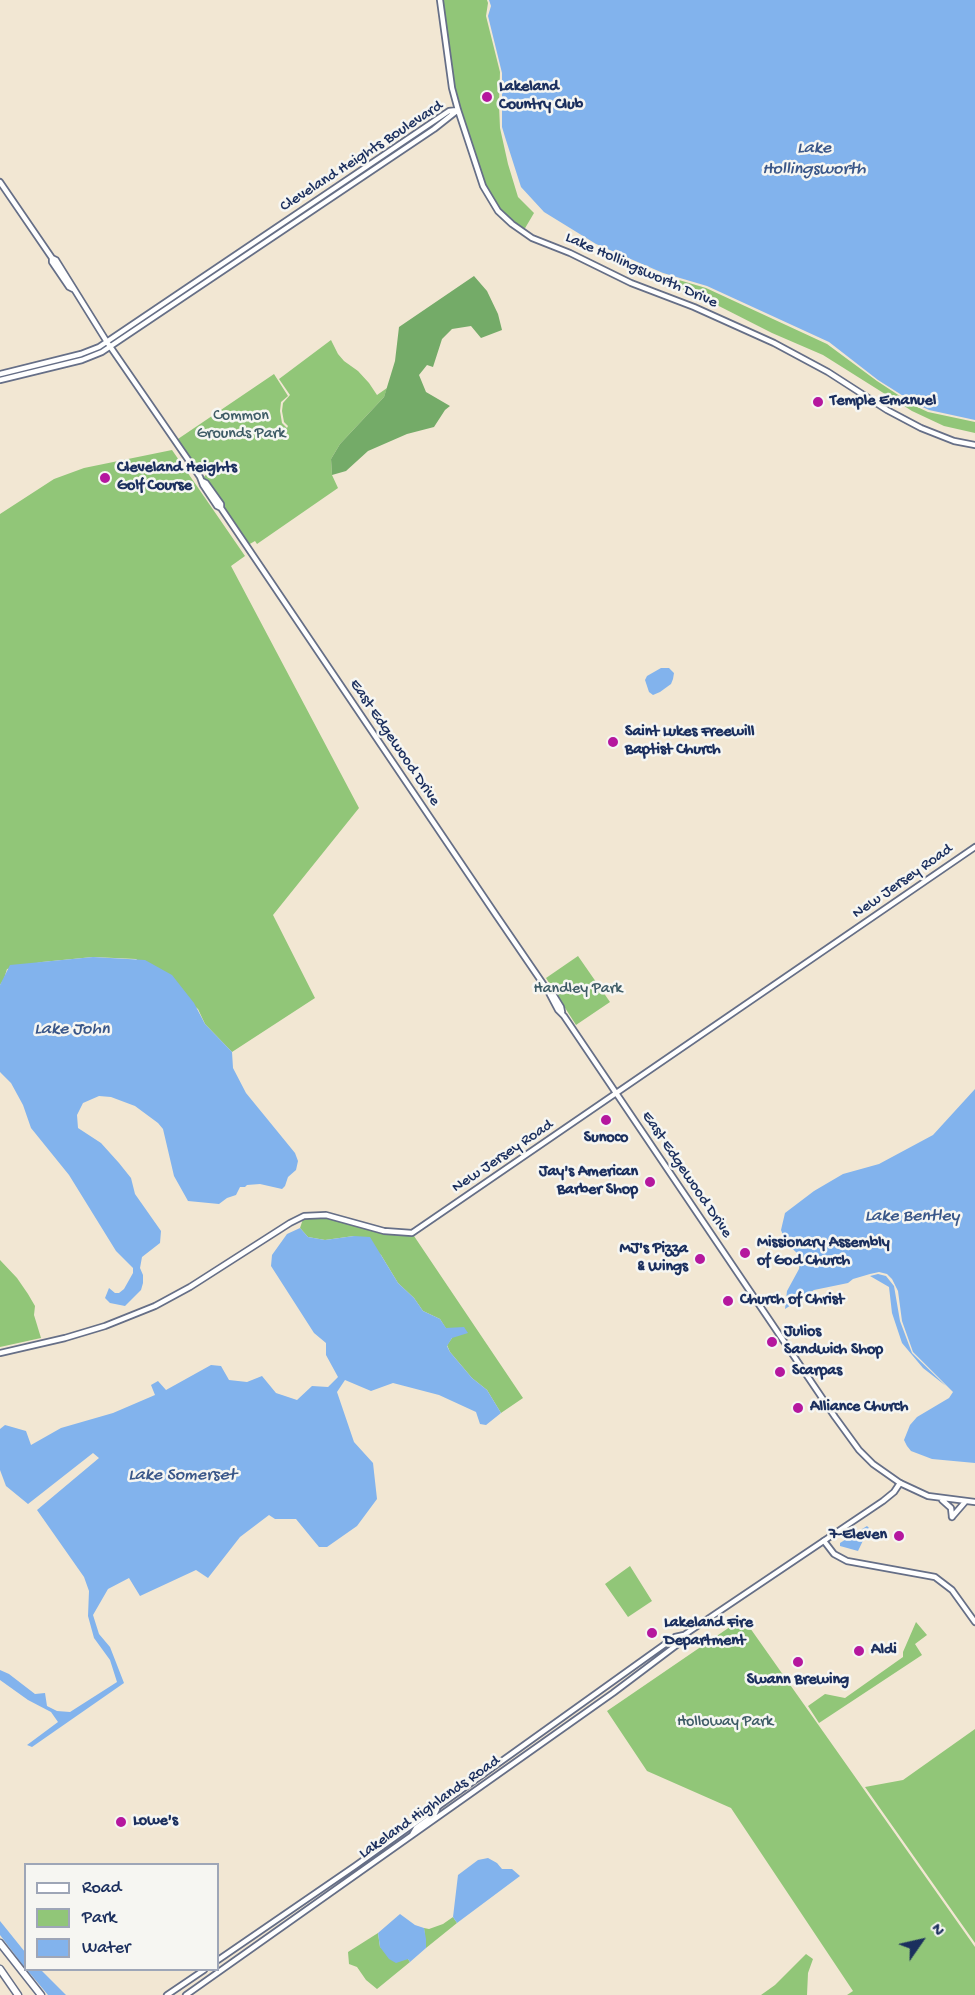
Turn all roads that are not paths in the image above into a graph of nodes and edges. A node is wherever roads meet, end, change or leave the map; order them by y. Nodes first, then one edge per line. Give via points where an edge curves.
1 (440, 0) edge
2 (458, 110) junction
3 (0, 182) edge
4 (109, 344) junction
5 (0, 374) edge
6 (0, 380) edge
7 (975, 445) edge
8 (975, 848) edge
9 (617, 1094) junction
10 (0, 1353) edge
11 (900, 1483) junction
12 (940, 1499) junction
13 (965, 1502) junction
14 (975, 1502) edge
15 (824, 1541) junction
16 (975, 1622) edge
17 (684, 1635) junction
18 (438, 1807) junction
19 (396, 1837) junction
20 (411, 1837) junction
21 (0, 1943) edge
22 (219, 1959) edge
23 (0, 1969) edge
24 (203, 1971) edge
25 (18, 1995) edge
26 (41, 1995) edge
27 (167, 1995) edge
28 (186, 1995) edge

1 - 2 street, Lake Hollingsworth Drive
2 - 4 street, Cleveland Heights Boulevard via 449,111
2 - 7 street, Lake Hollingsworth Drive via 489,197 503,217 522,231 631,283 774,343 921,428
3 - 4 street, East Edgewood Drive via 73,285
4 - 5 street, Cleveland Heights Boulevard
4 - 6 street, Cleveland Heights Boulevard via 92,357
4 - 9 street, East Edgewood Drive
8 - 9 street, New Jersey Road
9 - 10 street, New Jersey Road via 412,1233 384,1231 326,1215 304,1216 155,1306 105,1326
9 - 11 street, East Edgewood Drive via 850,1438 873,1464
11 - 12 street, East Edgewood Drive
11 - 15 street, Lakeland Highlands Road via 883,1501
12 - 13 street, East Edgewood Drive
12 - 13 street via 949,1506 952,1516
13 - 14 street, East Edgewood Drive
15 - 16 street via 834,1554 847,1561 943,1581
15 - 17 street, Lakeland Highlands Road
17 - 18 street, Lakeland Highlands Road via 675,1637
17 - 20 street, Lakeland Highlands Road via 650,1666
18 - 19 street, Lakeland Highlands Road
18 - 20 street
19 - 20 street
19 - 22 street, Lakeland Highlands Road
20 - 28 street, Lakeland Highlands Road
21 - 26 highway
23 - 25 highway
24 - 27 street

